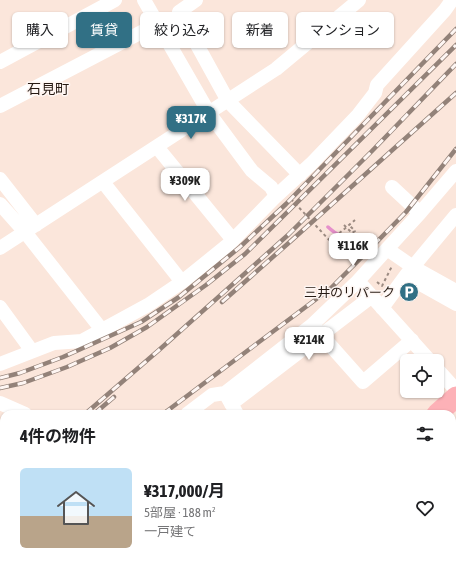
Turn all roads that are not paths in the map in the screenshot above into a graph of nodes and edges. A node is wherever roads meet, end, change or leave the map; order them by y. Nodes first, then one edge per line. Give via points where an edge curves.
1 (115, 0) edge
2 (144, 0) edge
3 (196, 0) edge
4 (359, 0) edge
5 (452, 0) edge
6 (150, 12) edge
7 (140, 33) edge
8 (171, 48) edge
9 (0, 62) edge
10 (228, 101) junction
11 (0, 106) edge
12 (209, 113) junction
13 (157, 147) junction
14 (456, 171) edge
15 (300, 175) junction
16 (0, 179) edge
17 (103, 182) junction
18 (392, 187) dead end
19 (274, 198) junction
20 (0, 204) edge
21 (420, 213) junction
22 (456, 216) edge
23 (31, 229) junction
24 (233, 240) junction
25 (0, 248) edge
26 (387, 249) junction
27 (409, 271) junction
28 (358, 281) junction
29 (182, 282) junction
30 (456, 291) edge
31 (371, 297) junction
32 (456, 304) edge
33 (0, 307) edge
34 (382, 308) junction
35 (102, 330) junction
36 (317, 330) junction
37 (412, 340) junction
38 (32, 352) junction
39 (424, 354) edge
40 (2, 366) edge
41 (444, 377) edge
42 (456, 390) edge
43 (456, 397) edge
44 (0, 403) edge
45 (231, 404) edge
46 (15, 410) edge
47 (192, 410) edge
48 (442, 410) edge

1 - 9 street
2 - 6 street
3 - 10 street via 180,12
4 - 10 street via 276,69
5 - 15 street via 446,10 377,85 375,92 358,115
7 - 11 street
8 - 12 street
10 - 12 street
10 - 15 street
12 - 13 street
12 - 19 street via 252,171 271,187 275,194
13 - 17 street
13 - 24 street
14 - 21 street
15 - 19 street
16 - 23 street
17 - 23 street
17 - 29 street
18 - 21 street
19 - 24 street
20 - 23 street
21 - 26 street
22 - 27 street
23 - 25 street
23 - 35 street
24 - 29 street
26 - 27 street
26 - 28 street
27 - 30 street
27 - 32 street
27 - 34 street
28 - 31 street
28 - 36 street
29 - 35 street via 148,305
31 - 34 street
31 - 36 street
33 - 38 street
34 - 37 street
35 - 38 street via 82,341 54,343
36 - 37 street via 363,382
36 - 45 street
37 - 39 street
38 - 40 street
41 - 42 street
43 - 48 highway
44 - 46 street
45 - 47 street via 212,395

